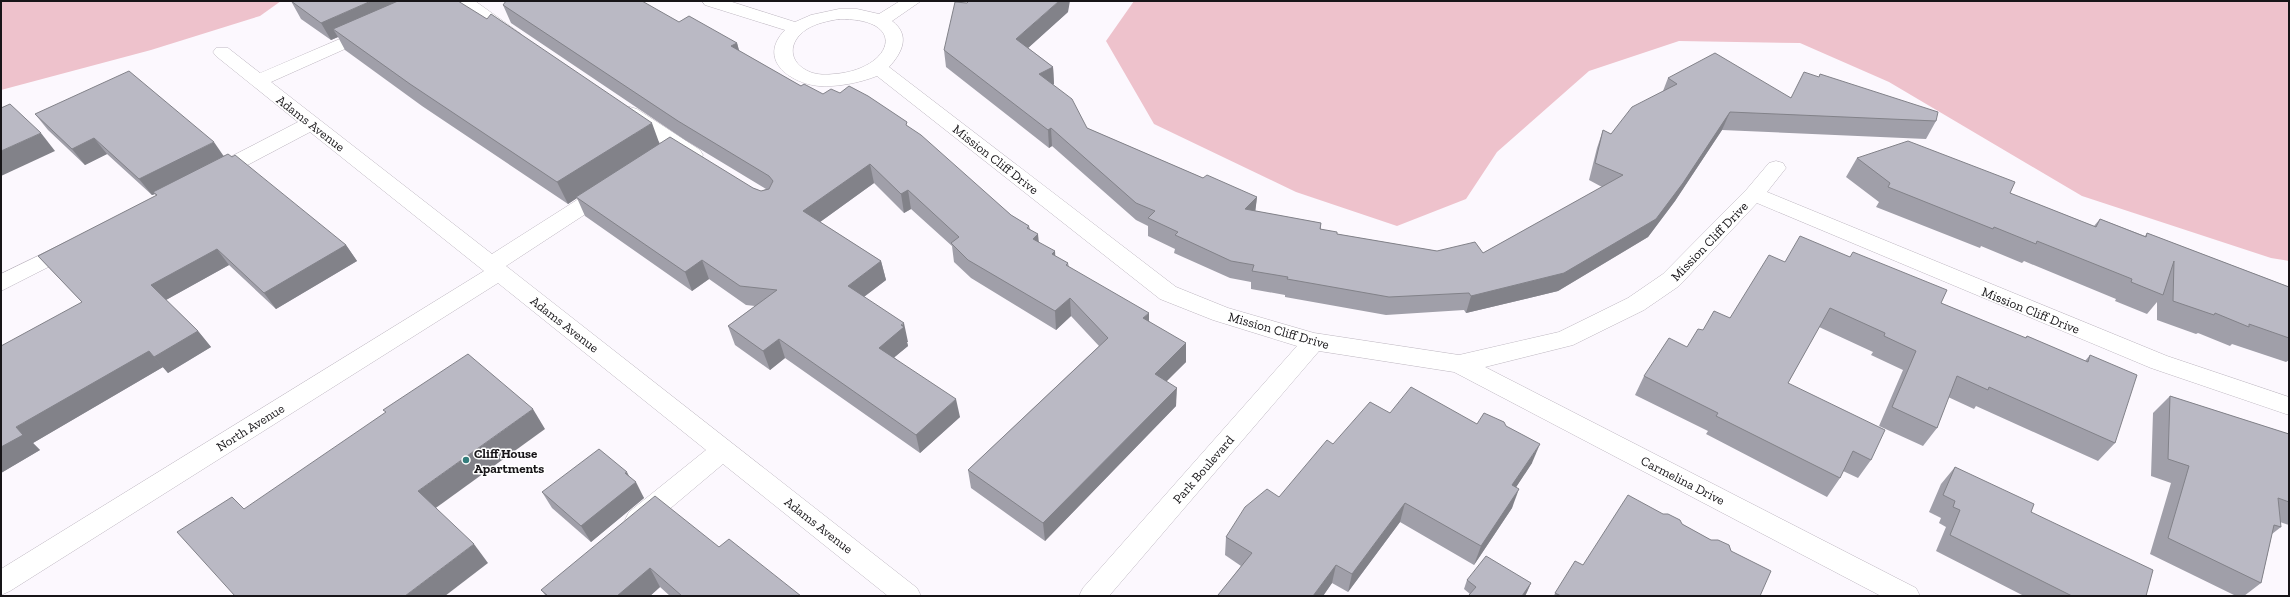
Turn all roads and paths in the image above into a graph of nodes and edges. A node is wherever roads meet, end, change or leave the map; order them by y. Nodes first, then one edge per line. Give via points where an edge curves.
1 (463, 1) edge
2 (711, 1) edge
3 (912, 1) edge
4 (881, 20) junction
5 (382, 26) edge
6 (797, 28) junction
7 (528, 45) edge
8 (222, 52) dead end
9 (878, 68) junction
10 (258, 81) junction
11 (612, 102) edge
12 (312, 124) junction
13 (677, 145) junction
14 (658, 158) edge
15 (710, 165) edge
16 (1776, 168) dead end
17 (625, 179) edge
18 (199, 181) edge
19 (1754, 194) junction
20 (86, 239) edge
21 (495, 269) junction
22 (1, 283) edge
23 (1314, 342) junction
24 (1459, 364) junction
25 (2289, 406) edge
26 (724, 450) junction
27 (619, 536) edge
28 (1, 583) edge
29 (908, 596) edge
30 (1092, 596) edge
31 (1907, 596) edge

1 - 7 street
2 - 6 street
3 - 4 street
4 - 6 street via 862,14 839,14 816,19
4 - 9 street via 893,30 896,43 891,56
5 - 10 street
6 - 9 street via 786,40 782,52 786,64 798,74 816,80 837,80 859,76
8 - 10 street, Adams Avenue
9 - 23 street, Mission Cliff Drive via 1168,293 1221,314
10 - 12 street, Adams Avenue
11 - 13 street
12 - 18 street
12 - 21 street, Adams Avenue
13 - 14 street
13 - 15 street
16 - 19 street, Mission Cliff Drive
17 - 21 street, North Avenue
19 - 24 street, Mission Cliff Drive via 1671,280 1636,304 1565,338
19 - 25 street, Mission Cliff Drive via 2159,362
20 - 22 street
21 - 26 street, Adams Avenue
21 - 28 street, North Avenue
23 - 24 street, Mission Cliff Drive
23 - 30 street, Park Boulevard
24 - 31 street, Carmelina Drive
26 - 27 street
26 - 29 street, Adams Avenue

